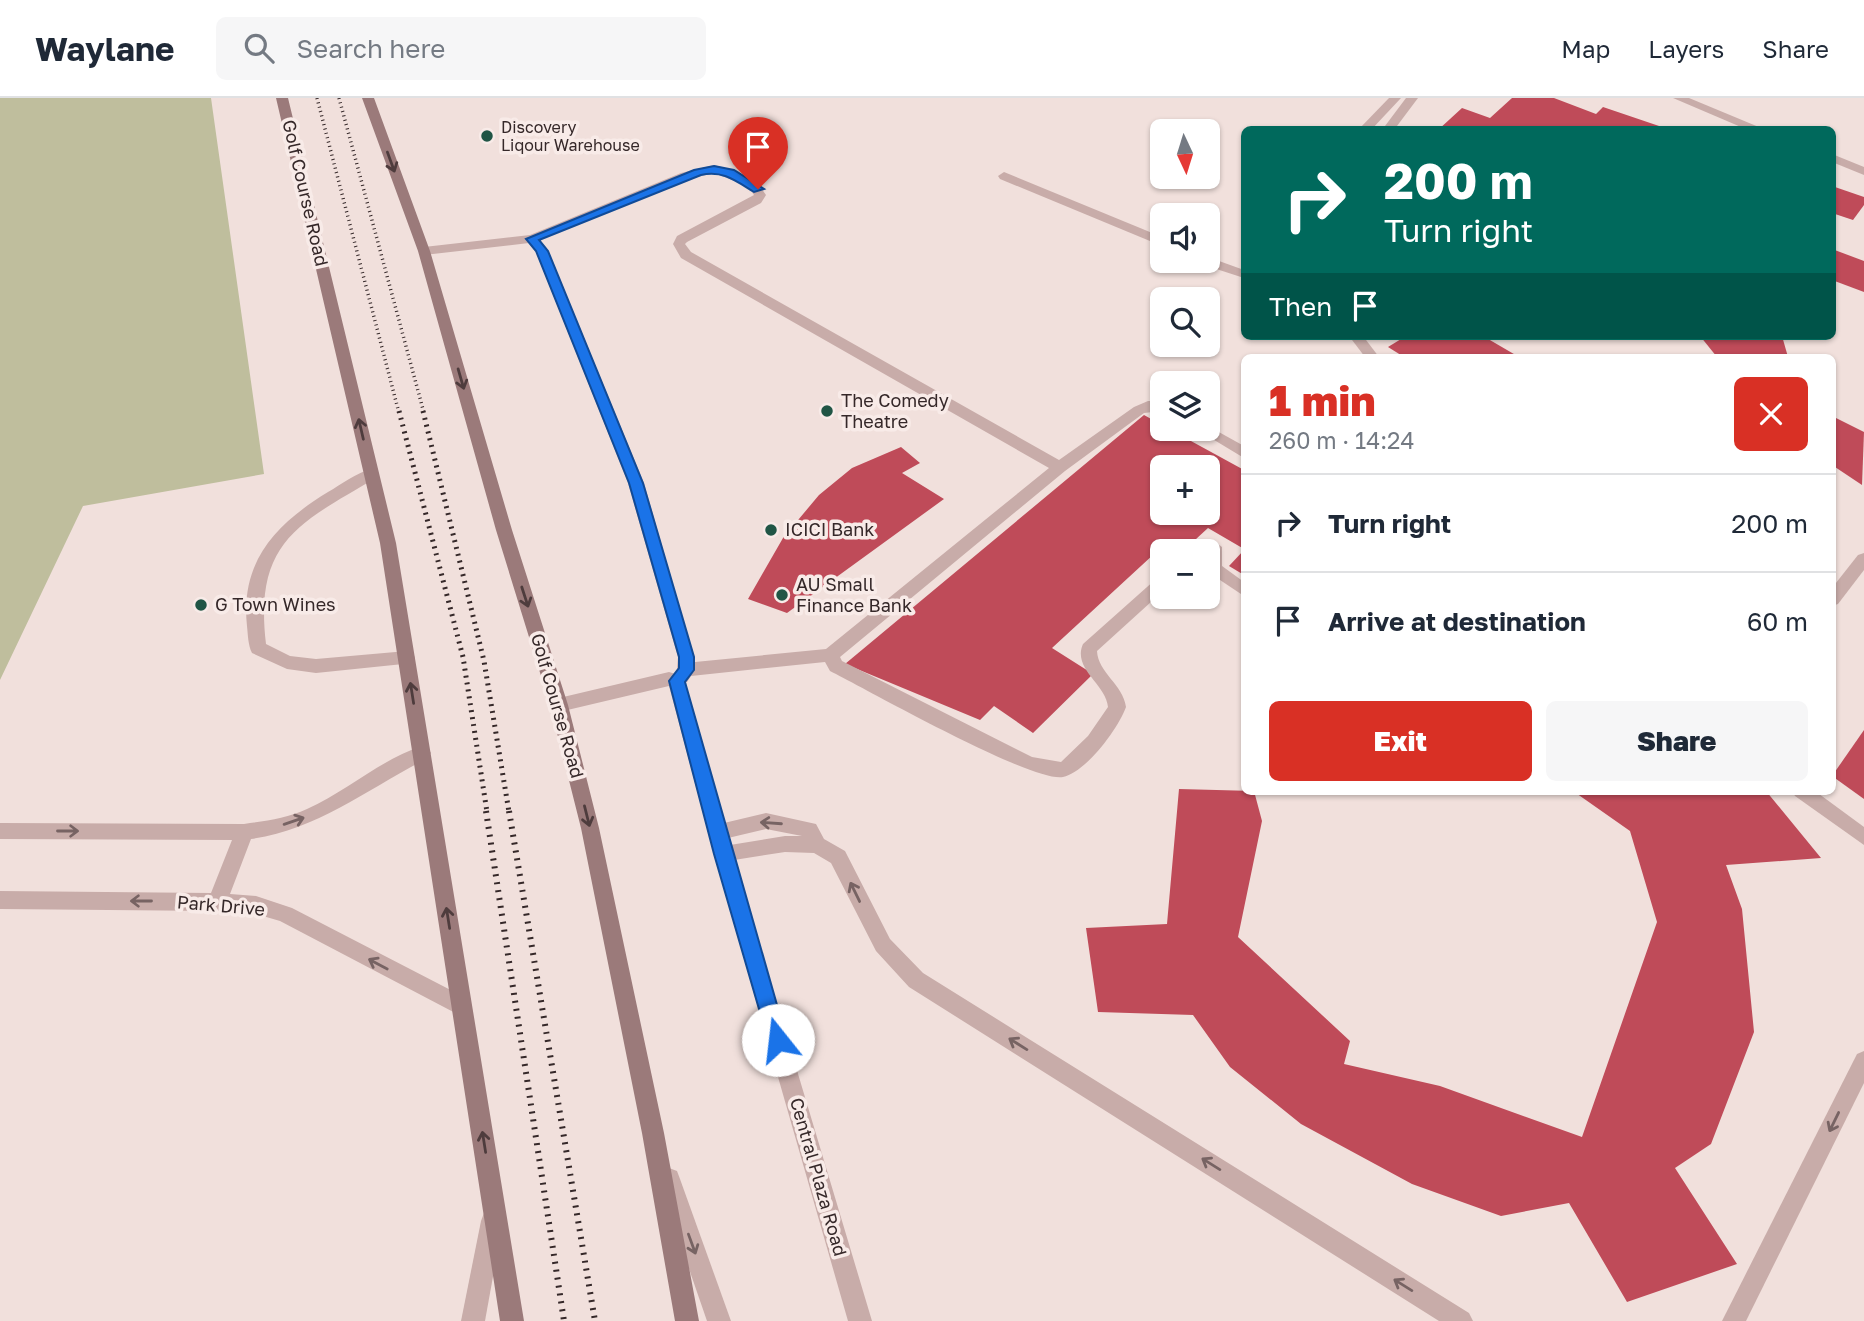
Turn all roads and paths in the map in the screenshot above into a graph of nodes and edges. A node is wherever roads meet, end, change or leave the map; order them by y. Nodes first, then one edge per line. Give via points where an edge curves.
1 (282, 98) edge
2 (368, 98) edge
3 (1395, 98) edge
4 (1412, 98) edge
5 (1679, 98) edge
6 (1698, 101) edge
7 (1368, 126) edge
8 (1391, 126) edge
9 (1751, 126) edge
10 (1836, 160) edge
11 (1864, 171) edge
12 (1004, 176) dead end
13 (1150, 237) edge
14 (532, 239) junction
15 (424, 251) junction
16 (1220, 267) edge
17 (1241, 273) edge
18 (1359, 340) edge
19 (1370, 354) edge
20 (1150, 405) edge
21 (1220, 439) edge
22 (1241, 451) edge
23 (1060, 467) junction
24 (372, 474) junction
25 (1864, 559) edge
26 (1220, 573) edge
27 (1241, 588) edge
28 (1150, 594) edge
29 (1836, 595) edge
30 (830, 655) junction
31 (407, 658) junction
32 (681, 675) junction
33 (559, 705) junction
34 (422, 753) junction
35 (1806, 795) edge
36 (0, 831) edge
37 (244, 832) junction
38 (717, 833) junction
39 (1864, 837) edge
40 (817, 845) junction
41 (723, 854) junction
42 (0, 900) edge
43 (217, 902) junction
44 (461, 1006) junction
45 (1864, 1061) edge
46 (653, 1133) junction
47 (494, 1210) junction
48 (474, 1321) edge
49 (512, 1321) edge
50 (687, 1321) edge
51 (719, 1321) edge
52 (860, 1321) edge
53 (1461, 1321) edge
54 (1734, 1321) edge

24 -> 1 main road, Golf Course Road
2 -> 15 main road, Golf Course Road
3 - 7 street
4 - 8 street
5 - 6 street
6 - 9 street
10 - 11 street
12 - 13 street
14 - 15 street
14 - 23 street via 685,176 714,169 730,173 753,184 761,195 681,239 678,244 686,254
14 - 32 street, Central Plaza Road via 542,251 636,483 687,657
15 -> 33 main road, Golf Course Road
16 - 17 street
18 - 19 street
20 - 23 street
21 - 22 street
23 - 30 street
24 - 31 main road, Golf Course Road
24 - 31 street via 319,504 263,558 252,602 258,648 286,662 316,666
25 - 29 street
26 - 27 street
28 - 30 street via 1089,649 1092,668 1108,686 1117,708 1073,765 1061,769 1026,762 836,666
30 - 32 street
34 -> 31 main road, Golf Course Road
32 - 33 street
32 - 38 street, Central Plaza Road
33 -> 46 main road, Golf Course Road via 590,828
37 -> 34 street via 315,814
44 -> 34 main road, Golf Course Road
35 - 39 street
36 -> 37 street
37 - 43 street
40 -> 38 street via 809,830 766,821
38 - 41 street, Central Plaza Road
40 - 41 street via 785,844
53 -> 40 street via 916,980 883,945 838,857
41 - 52 street, Central Plaza Road
43 -> 42 street, Park Drive
44 -> 43 street, Park Drive via 285,914 256,905
47 -> 44 main road, Golf Course Road
45 -> 54 street
46 - 50 main road
46 -> 51 street, Golf Course Road
47 - 48 street, Golf Course Road
47 - 49 main road

